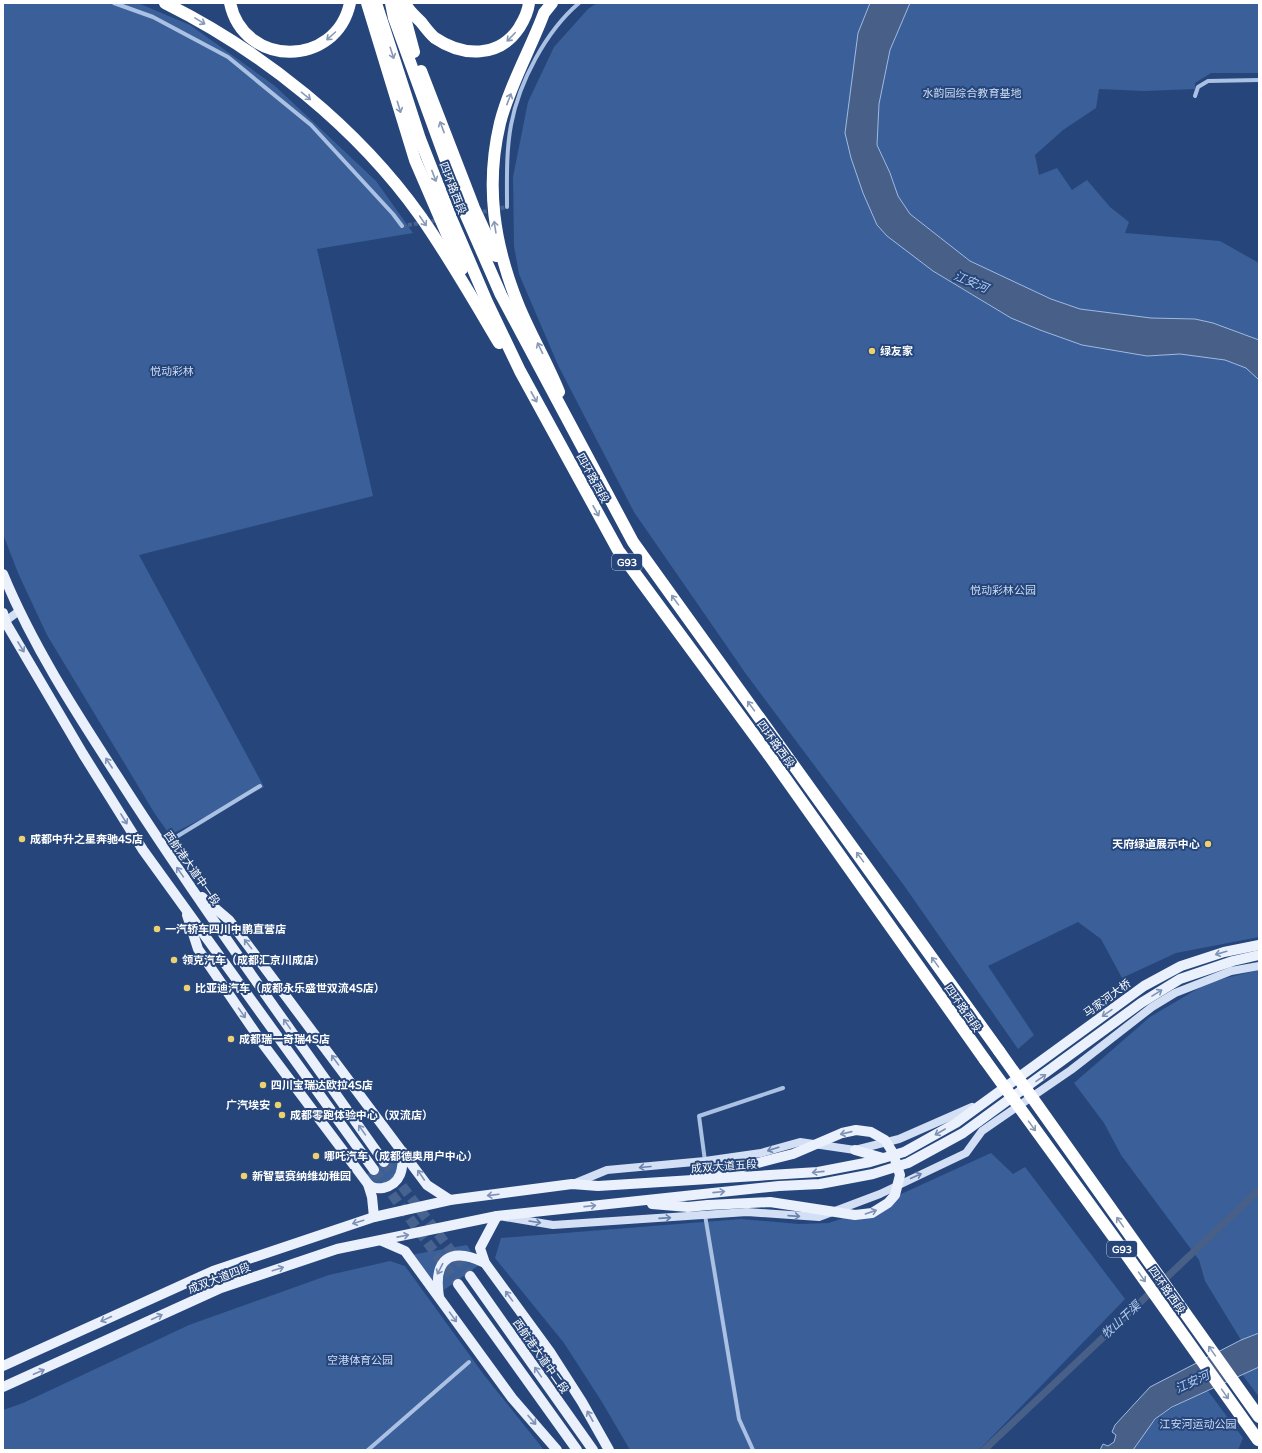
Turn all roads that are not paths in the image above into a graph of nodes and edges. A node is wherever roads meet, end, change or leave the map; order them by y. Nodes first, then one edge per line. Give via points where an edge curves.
1 (114, 3) edge
2 (165, 3) edge
3 (230, 3) edge
4 (350, 3) edge
5 (367, 3) edge
6 (376, 3) edge
7 (391, 3) edge
8 (401, 3) edge
9 (405, 3) edge
10 (529, 3) edge
11 (552, 3) edge
12 (579, 3) edge
13 (1259, 80) edge
14 (1195, 96) dead end
15 (507, 207) dead end
16 (402, 226) dead end
17 (518, 304) junction
18 (492, 331) junction
19 (520, 371) junction
20 (576, 436) junction
21 (3, 574) edge
22 (19, 611) junction
23 (4, 618) edge
24 (260, 786) dead end
25 (162, 846) junction
26 (190, 886) junction
27 (184, 906) junction
28 (1259, 945) edge
29 (1259, 955) edge
30 (1259, 966) edge
31 (782, 1088) dead end
32 (984, 1102) junction
33 (855, 1150) junction
34 (403, 1152) junction
35 (883, 1158) junction
36 (705, 1161) junction
37 (384, 1162) tunnel mouth
38 (374, 1170) tunnel mouth
39 (368, 1184) junction
40 (572, 1184) junction
41 (598, 1186) junction
42 (450, 1200) junction
43 (630, 1202) junction
44 (705, 1215) junction
45 (497, 1216) junction
46 (374, 1217) junction
47 (380, 1241) junction
48 (485, 1263) junction
49 (470, 1276) tunnel mouth
50 (458, 1284) tunnel mouth
51 (439, 1298) junction
52 (469, 1362) dead end
53 (3, 1366) edge
54 (3, 1387) edge
55 (1259, 1417) edge
56 (1258, 1441) edge
57 (368, 1450) edge
58 (557, 1450) edge
59 (577, 1450) edge
60 (593, 1450) edge
61 (609, 1450) edge
62 (753, 1450) edge

1 - 16 street via 153,17 228,57 311,125
2 -> 18 highway via 251,53 291,83 346,131 394,183 420,216
4 -> 3 highway via 344,22 335,33 326,41 302,52 275,51 250,38 238,24
5 -> 18 highway via 415,160
6 -> 19 highway, 四环路西段 / G93 via 420,139 448,211
7 - 20 highway, 四环路西段 / G93 via 394,18 465,213 501,295
17 -> 8 highway via 468,194 412,46
10 -> 9 highway via 523,22 512,39 495,48 475,52 452,48 434,37
17 -> 11 highway via 494,225 493,162 500,122 544,13
12 - 15 street via 547,41 521,91 512,124 507,162
13 - 14 street via 1208,81 1198,87
20 -> 17 highway via 549,368
18 - 19 highway via 507,356
19 -> 56 highway, 四环路西段 / G93, bridge via 618,550 758,740
55 -> 20 highway, 四环路西段 / G93, bridge via 633,542
21 - 22 main road, 西航港大道中一段
22 - 23 street
25 -> 22 main road, 西航港大道中一段 via 64,693
23 -> 27 main road via 83,754 143,850
24 - 25 street
26 -> 25 main road, 西航港大道中一段
34 -> 26 main road via 229,920
37 -> 26 main road, 西航港大道中一段
27 - 38 main road
27 -> 39 main road via 198,949 263,1044
28 -> 32 main road, 马家河大桥 via 1224,952 1181,966 1144,986
43 -> 29 main road via 820,1184 873,1174 908,1163 962,1133 1141,1003 1180,979
44 -> 30 street via 747,1212 819,1217 880,1194 966,1153 982,1132 995,1122 1071,1070 1152,1007 1175,993 1231,971
31 - 36 street via 698,1116
32 - 33 street via 899,1139
32 -> 35 main road, 成双大道五段 via 929,1139 904,1152
33 - 35 main road
33 -> 36 street via 800,1142 761,1153
34 - 39 main road via 403,1169 395,1182 380,1188
42 -> 34 main road via 427,1185
35 -> 41 main road, 成双大道五段 via 818,1172
36 -> 40 street via 607,1170
39 - 46 main road
40 - 41 main road, 成双大道五段
40 -> 42 main road, 成双大道五段
43 -> 41 main road, bridge via 688,1207 770,1202 855,1215 872,1213 888,1203 895,1195 900,1175 893,1152 885,1140 871,1132 856,1130 842,1133 793,1154 728,1171
42 - 46 main road, 成双大道四段
45 -> 43 main road
45 -> 44 street via 553,1225
44 - 62 street via 739,1419
47 -> 45 main road, 成双大道四段
45 - 48 main road via 480,1248
46 -> 53 main road, 成双大道四段 via 213,1271
47 - 51 main road via 404,1251
54 -> 47 main road, 成双大道四段 via 221,1288 337,1250
48 -> 51 main road via 470,1256 449,1258 439,1268
61 -> 48 main road via 550,1352
60 -> 49 main road, 西航港大道中二段
50 - 59 main road
51 -> 58 main road via 512,1398
52 - 57 street

